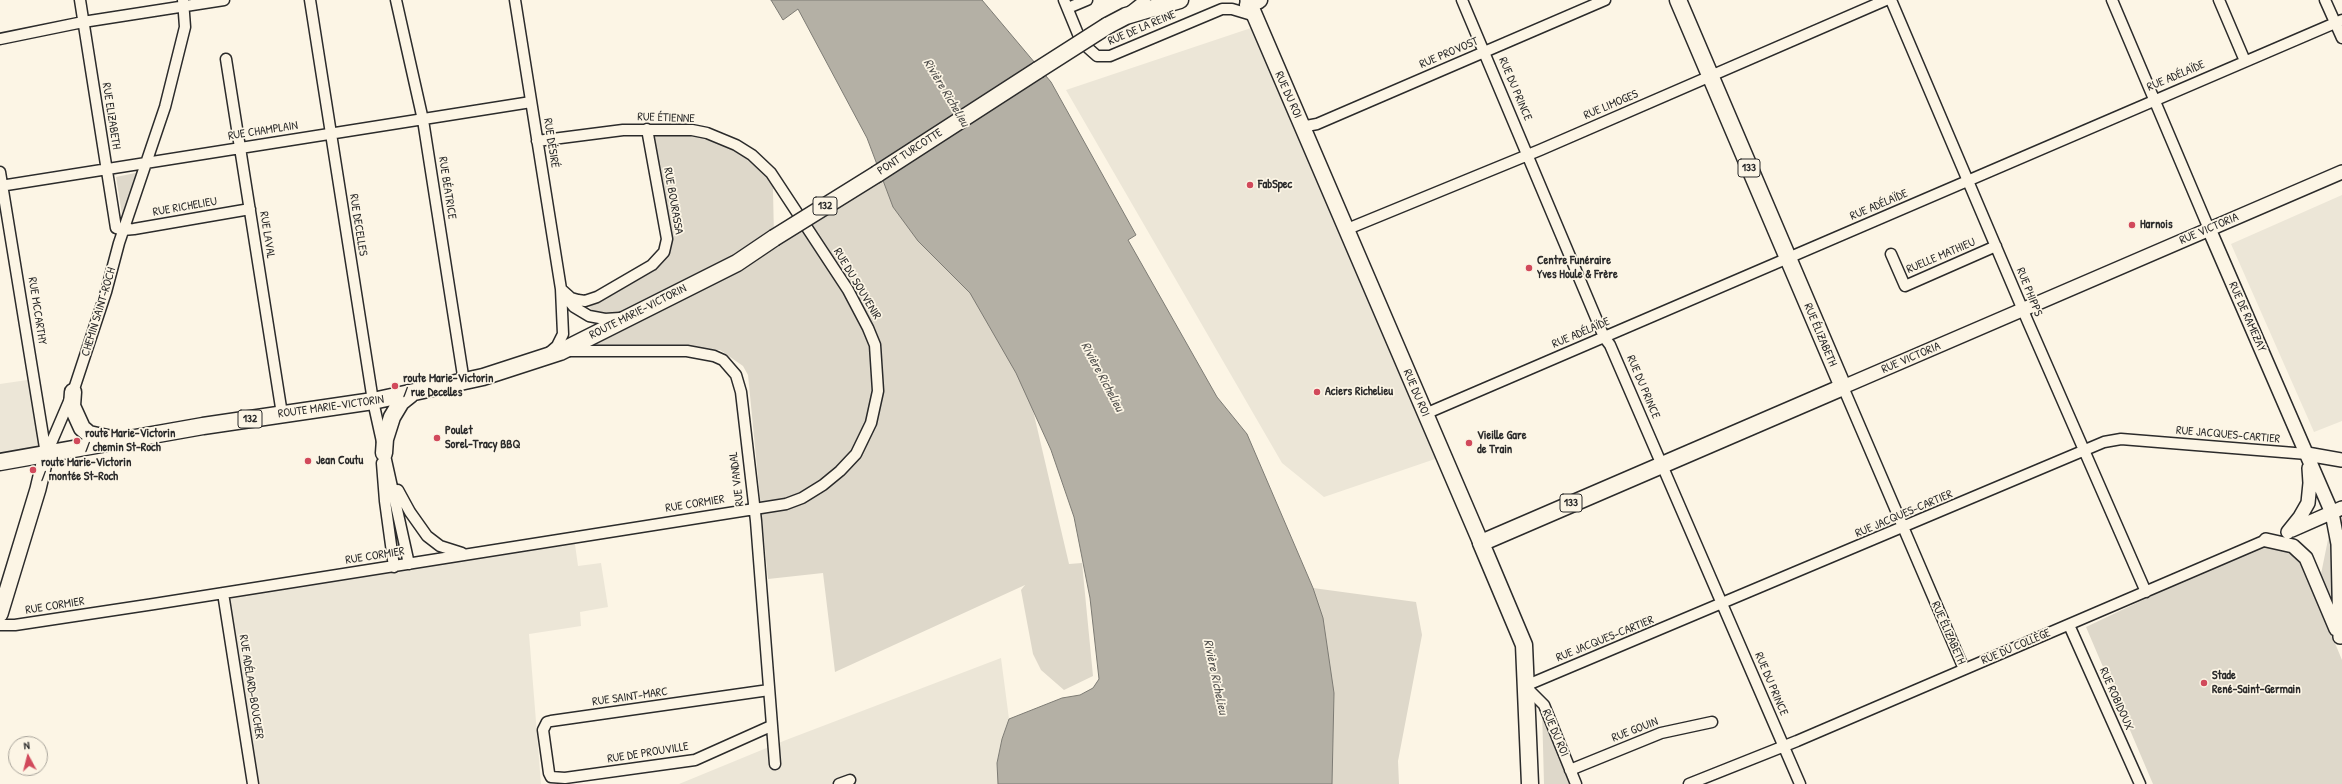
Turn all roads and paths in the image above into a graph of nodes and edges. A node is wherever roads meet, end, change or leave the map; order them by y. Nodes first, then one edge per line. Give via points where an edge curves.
1 (80, 0) edge
2 (224, 0) edge
3 (310, 0) edge
4 (396, 0) edge
5 (514, 0) edge
6 (1087, 0) edge
7 (1145, 0) edge
8 (1180, 0) edge
9 (1462, 0) edge
10 (1606, 0) edge
11 (1678, 0) edge
12 (1886, 0) edge
13 (1891, 0) edge
14 (2112, 0) edge
15 (2219, 0) edge
16 (2325, 0) edge
17 (184, 3) edge
18 (1066, 4) edge
19 (1252, 5) edge
20 (1126, 16) junction
21 (83, 22) junction
22 (2339, 22) edge
23 (1078, 34) dead end
24 (2342, 38) edge
25 (0, 39) edge
26 (1088, 48) dead end
27 (1485, 51) junction
28 (226, 59) dead end
29 (2245, 61) junction
30 (1710, 76) junction
31 (2155, 100) junction
32 (530, 102) junction
33 (423, 120) junction
34 (1301, 127) junction
35 (647, 129) junction
36 (330, 134) junction
37 (538, 141) junction
38 (239, 147) junction
39 (1529, 154) junction
40 (146, 163) junction
41 (107, 171) junction
42 (0, 172) edge
43 (2342, 172) edge
44 (1968, 181) junction
45 (778, 182) joint
46 (1, 186) edge
47 (250, 209) junction
48 (2209, 229) junction
49 (123, 230) junction
50 (1345, 230) junction
51 (774, 238) joint
52 (1996, 246) junction
53 (1891, 254) dead end
54 (1788, 259) junction
55 (561, 289) junction
56 (2024, 309) junction
57 (636, 314) junction
58 (1604, 337) junction
59 (560, 352) junction
60 (539, 360) junction
61 (464, 382) junction
62 (1843, 387) junction
63 (73, 392) junction
64 (411, 394) junction
65 (373, 401) junction
66 (282, 414) junction
67 (1425, 414) junction
68 (127, 439) junction
69 (2085, 450) junction
70 (384, 454) junction
71 (2307, 454) junction
72 (46, 455) junction
73 (2342, 460) edge
74 (0, 462) edge
75 (1662, 464) junction
76 (754, 509) junction
77 (2337, 510) edge
78 (1903, 528) junction
79 (2288, 532) junction
80 (2266, 540) junction
81 (1481, 543) junction
82 (468, 554) junction
83 (409, 564) junction
84 (394, 567) junction
85 (2146, 592) junction
86 (222, 593) junction
87 (3, 599) edge
88 (1722, 604) junction
89 (0, 614) edge
90 (0, 625) edge
91 (2069, 625) junction
92 (2341, 640) edge
93 (1964, 669) junction
94 (1525, 686) junction
95 (769, 690) junction
96 (1712, 722) dead end
97 (771, 726) junction
98 (1784, 746) junction
99 (775, 764) dead end
100 (1570, 770) junction
101 (550, 775) joint
102 (850, 780) dead end
103 (253, 784) edge
104 (839, 784) edge
105 (1530, 784) edge
106 (1576, 784) edge
107 (1689, 784) edge
108 (1800, 784) edge
109 (2140, 784) edge

1 - 21 street, RUE ELIZABETH
2 - 17 street
3 - 36 street, RUE DECELLES
4 - 33 street, RUE BÉATRICE
5 - 32 street, RUE DÉSIRÉ
6 - 18 street
7 - 20 street
8 - 20 main road, 132
9 - 27 street, RUE DU PRINCE
10 - 27 street, RUE PROVOST
11 - 30 main road, RUE ÉLIZABETH / 133
12 - 30 street, RUE LIMOGES
13 - 44 street, RUE PHIPPS
14 - 31 street, RUE DE RAMEZAY
15 - 29 street
16 - 22 street
17 - 21 street
17 - 40 street, CHEMIN SAINT-ROCH via 185,27 165,107
18 - 23 street
19 - 26 street, RUE DE LA REINE via 1222,9 1110,56 1097,56
19 - 34 main road, RUE DU ROI
20 - 51 main road, PONT TURCOTTE / 132, bridge
21 - 25 street via 54,30
21 - 41 street, RUE ELIZABETH
22 - 24 street
22 - 29 street, RUE ADÉLAÏDE
27 - 34 street, RUE PROVOST via 1313,125
27 - 39 street, RUE DU PRINCE
28 - 38 street, RUE LAVAL
29 - 31 street, RUE ADÉLAÏDE
30 - 39 street, RUE LIMOGES
30 - 54 main road, RUE ÉLIZABETH / 133
31 - 44 street, RUE ADÉLAÏDE
31 - 48 street, RUE DE RAMEZAY
32 - 33 street, RUE CHAMPLAIN
32 - 37 street, RUE DÉSIRÉ
33 - 36 street, RUE CHAMPLAIN
33 - 61 street, RUE BÉATRICE
34 - 50 main road, RUE DU ROI
35 - 37 street, RUE ÉTIENNE via 599,132
35 - 45 street, RUE ÉTIENNE via 692,130 721,139 752,155
35 - 55 street, RUE BOURASSA via 667,239 664,252 652,265 597,297 578,300 571,298
36 - 38 street, RUE CHAMPLAIN
36 - 65 street, RUE DECELLES
37 - 55 street, RUE DÉSIRÉ
38 - 40 street, RUE CHAMPLAIN
38 - 47 street, RUE LAVAL
39 - 50 street, RUE LIMOGES
39 - 58 street, RUE DU PRINCE
40 - 41 street, RUE CHAMPLAIN
40 - 49 street, CHEMIN SAINT-ROCH
41 - 46 street, RUE CHAMPLAIN
41 - 49 street, RUE ELIZABETH via 114,223 116,228
42 - 46 street, RUE MCCARTHY
43 - 48 street, RUE VICTORIA
44 - 52 street, RUE PHIPPS
44 - 54 street, RUE ADÉLAÏDE
45 - 76 street, RUE DU SOUVENIR via 848,290 868,328 877,358 878,391 864,440 840,470 802,498 786,504
46 - 72 street, RUE MCCARTHY
47 - 49 street, RUE RICHELIEU
47 - 66 street, RUE LAVAL
48 - 56 street, RUE VICTORIA
48 - 71 street, RUE DE RAMEZAY
49 - 63 street, CHEMIN SAINT-ROCH via 106,292
50 - 67 main road, RUE DU ROI
51 - 57 main road, ROUTE MARIE-VICTORIN / 132 via 736,263
52 - 53 street, RUELLE MATHIEU via 1905,286
52 - 56 street, RUE PHIPPS
54 - 58 street, RUE ADÉLAÏDE
54 - 62 main road, RUE ÉLIZABETH / 133
55 - 57 street, RUE DÉSIRÉ via 569,302 589,316 614,320
55 - 60 street, RUE DÉSIRÉ via 563,334 557,346
56 - 62 street, RUE VICTORIA
56 - 69 street, RUE PHIPPS
57 - 59 main road, ROUTE MARIE-VICTORIN / 132
58 - 67 street, RUE ADÉLAÏDE
58 - 75 street, RUE DU PRINCE via 1610,345
59 - 60 main road, ROUTE MARIE-VICTORIN / 132
59 - 76 street, RUE VANDAL via 687,351 723,360 736,375 742,392
60 - 61 main road, ROUTE MARIE-VICTORIN / 132
61 - 64 main road, ROUTE MARIE-VICTORIN / 132
62 - 75 main road, RUE VICTORIA / 133
62 - 78 street, RUE ÉLIZABETH
63 - 68 main road via 72,406 82,428 98,437
63 - 72 street, CHEMIN SAINT-ROCH
64 - 65 main road, ROUTE MARIE-VICTORIN / 132
64 - 70 main road via 401,402 392,417 385,439
65 - 66 main road, ROUTE MARIE-VICTORIN / 132
65 - 70 street, RUE DECELLES
66 - 68 main road, ROUTE MARIE-VICTORIN / 132
67 - 81 main road, RUE DU ROI
68 - 72 main road, ROUTE MARIE-VICTORIN / 132
69 - 71 street, RUE JACQUES-CARTIER via 2104,442 2121,439
69 - 78 street, RUE JACQUES-CARTIER
69 - 85 street, RUE PHIPPS
70 - 82 street via 403,500 427,536 440,546
70 - 83 street, RUE DECELLES
70 - 84 street, RUE DECELLES via 382,468
71 - 73 street
71 - 77 street, RUE DE RAMEZAY
71 - 79 street via 2310,483 2308,503
72 - 74 main road, ROUTE MARIE-VICTORIN / 132
72 - 87 main road, CHEMIN SAINT-ROCH via 38,489
75 - 81 main road, RUE VICTORIA / 133
75 - 88 street, RUE DU PRINCE
76 - 82 street, RUE CORMIER
76 - 95 street, RUE VANDAL
77 - 79 street, RUE DU COLLÈGE
77 - 92 street, RUE DE RAMEZAY
78 - 88 street, RUE JACQUES-CARTIER
78 - 93 street, RUE ÉLIZABETH
79 - 80 street, RUE DU COLLÈGE
80 - 85 street, RUE DU COLLÈGE
80 - 92 street via 2293,546 2306,558
81 - 94 main road, RUE DU ROI via 1524,645
82 - 83 street, RUE CORMIER
83 - 84 street, RUE CORMIER
84 - 86 street, RUE CORMIER
85 - 91 street, RUE DU COLLÈGE
86 - 90 street, RUE CORMIER via 15,625
86 - 103 street, RUE ADÉLARD-BOUCHER
87 - 89 main road, CHEMIN SAINT-ROCH
88 - 94 street, RUE JACQUES-CARTIER
88 - 98 street, RUE DU PRINCE
91 - 93 street, RUE DU COLLÈGE
91 - 109 street, RUE ROBIDOUX
93 - 98 street, RUE DU COLLÈGE
94 - 100 street, RUE DU ROI via 1544,705
94 - 105 main road
95 - 97 street, RUE VANDAL
95 - 101 street, RUE SAINT-MARC via 547,722 543,730
96 - 100 street, RUE GOUIN via 1661,733
97 - 99 street, RUE VANDAL
97 - 101 street, RUE DE PROUVILLE via 695,760 565,778
98 - 107 street, RUE DU COLLÈGE
98 - 108 street, RUE DU PRINCE
100 - 106 street, RUE DU ROI
102 - 104 street

